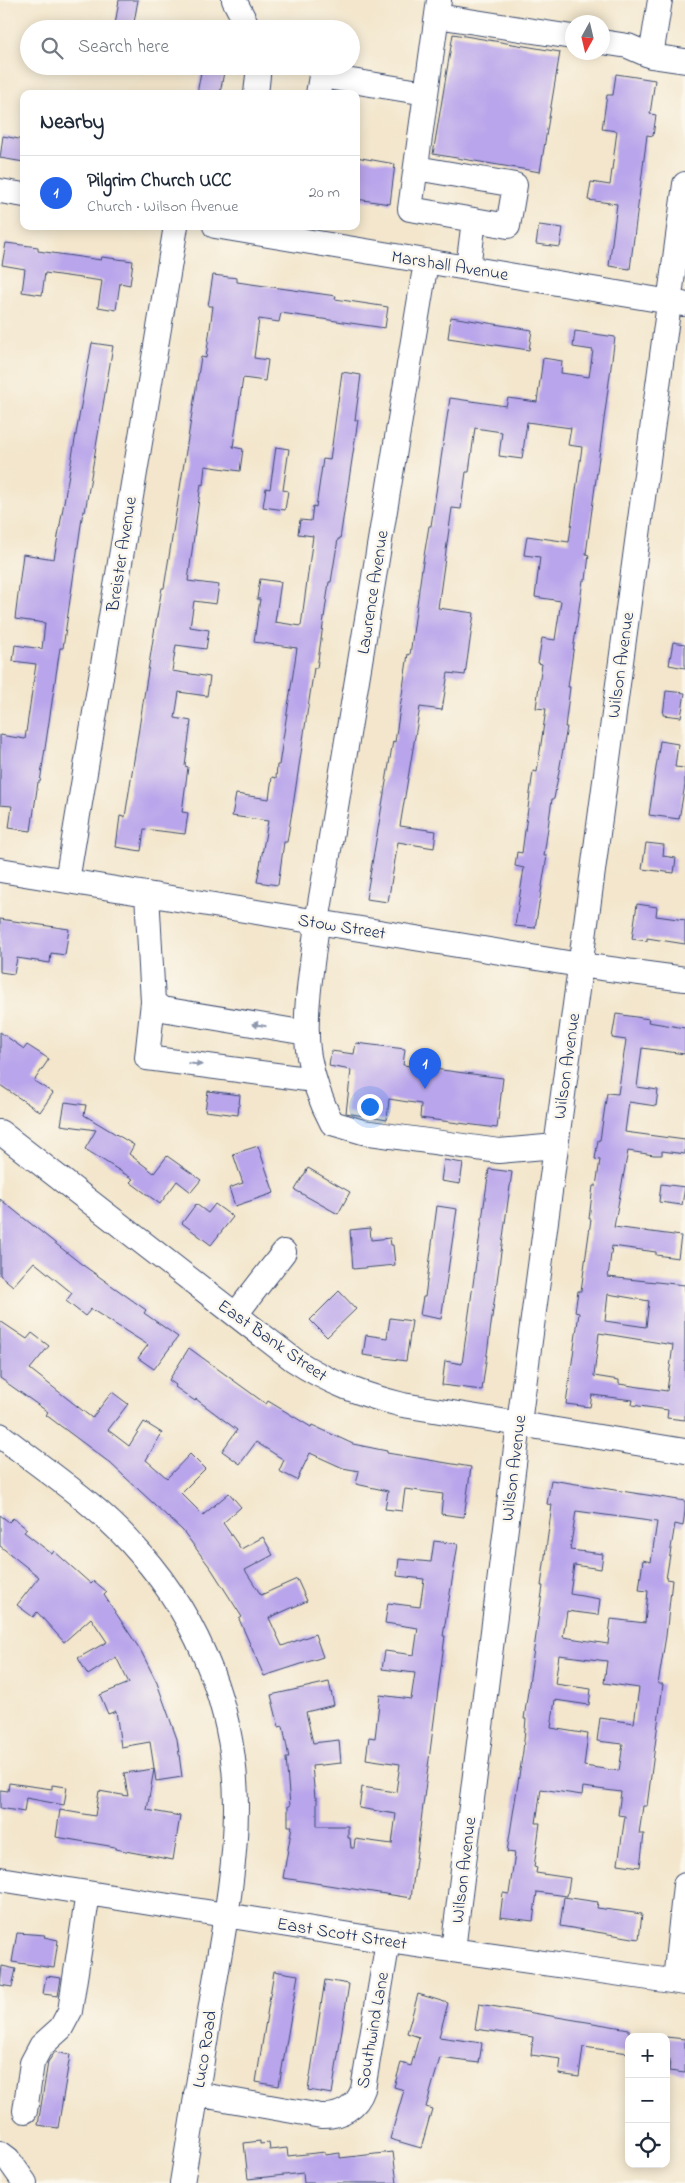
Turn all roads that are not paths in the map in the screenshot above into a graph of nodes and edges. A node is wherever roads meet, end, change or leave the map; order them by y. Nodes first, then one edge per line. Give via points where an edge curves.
1 (234, 0) edge
2 (660, 0) edge
3 (438, 8) edge
4 (244, 20) edge
5 (565, 35) edge
6 (610, 43) edge
7 (651, 56) junction
8 (685, 61) edge
9 (258, 75) edge
10 (256, 90) edge
11 (319, 90) edge
12 (426, 92) junction
13 (416, 168) junction
14 (685, 184) edge
15 (0, 191) edge
16 (20, 194) edge
17 (474, 220) junction
18 (175, 230) edge
19 (245, 230) edge
20 (426, 262) junction
21 (468, 268) junction
22 (677, 303) edge
23 (0, 870) edge
24 (67, 881) junction
25 (147, 894) junction
26 (317, 922) junction
27 (580, 965) junction
28 (685, 979) edge
29 (158, 1006) junction
30 (308, 1033) junction
31 (314, 1080) junction
32 (0, 1132) edge
33 (556, 1146) junction
34 (284, 1252) dead end
35 (236, 1314) junction
36 (519, 1424) junction
37 (0, 1436) edge
38 (685, 1451) edge
39 (0, 1879) edge
40 (685, 1885) edge
41 (88, 1893) junction
42 (227, 1914) junction
43 (388, 1941) junction
44 (453, 1950) junction
45 (680, 1982) edge
46 (196, 2094) junction
47 (25, 2111) dead end
48 (0, 2153) edge
49 (25, 2183) edge
50 (182, 2183) edge

1 - 4 street
2 - 7 street
3 - 5 street
3 - 12 street
6 - 7 street via 628,46
7 - 8 street
9 - 10 street
11 - 12 street via 321,76
12 - 13 street
13 - 17 street via 410,209
13 - 17 street via 516,185 508,226
14 - 22 street, Wilson Avenue
15 - 16 street
17 - 21 street
18 - 24 street, Breister Avenue
19 - 20 street, Marshall Avenue
20 - 21 street, Marshall Avenue
20 - 26 street, Lawrence Avenue
21 - 22 street, Marshall Avenue
22 - 27 street, Wilson Avenue
23 - 24 street, Stow Street
24 - 25 street, Stow Street
25 - 26 street, Stow Street
25 - 29 street
26 - 27 street, Stow Street
26 - 30 street, Lawrence Avenue
27 - 28 street, Stow Street
27 - 33 street, Wilson Avenue
30 -> 29 street
29 -> 31 street via 146,1058
30 - 31 street, Lawrence Avenue
31 - 33 street, Lawrence Avenue via 332,1123 364,1132 499,1151
32 - 35 street, East Bank Street
33 - 36 street, Wilson Avenue
34 - 35 street
35 - 36 street, East Bank Street via 309,1370 354,1391 393,1403
36 - 38 street, East Bank Street
36 - 44 street, Wilson Avenue
37 - 42 street, Luco Road via 125,1536 168,1588 198,1640 218,1689 234,1761 236,1821
39 - 41 street, East Scott Street
40 - 45 street
41 - 42 street, East Scott Street
41 - 47 street via 70,2011 62,2028 41,2046 32,2064
42 - 43 street, East Scott Street
42 - 46 street, Luco Road
43 - 44 street, East Scott Street
43 - 46 street, Southwind Lane via 363,2089 351,2108 341,2114 325,2116
44 - 45 street, East Scott Street
46 - 50 street, Luco Road
48 - 49 street

